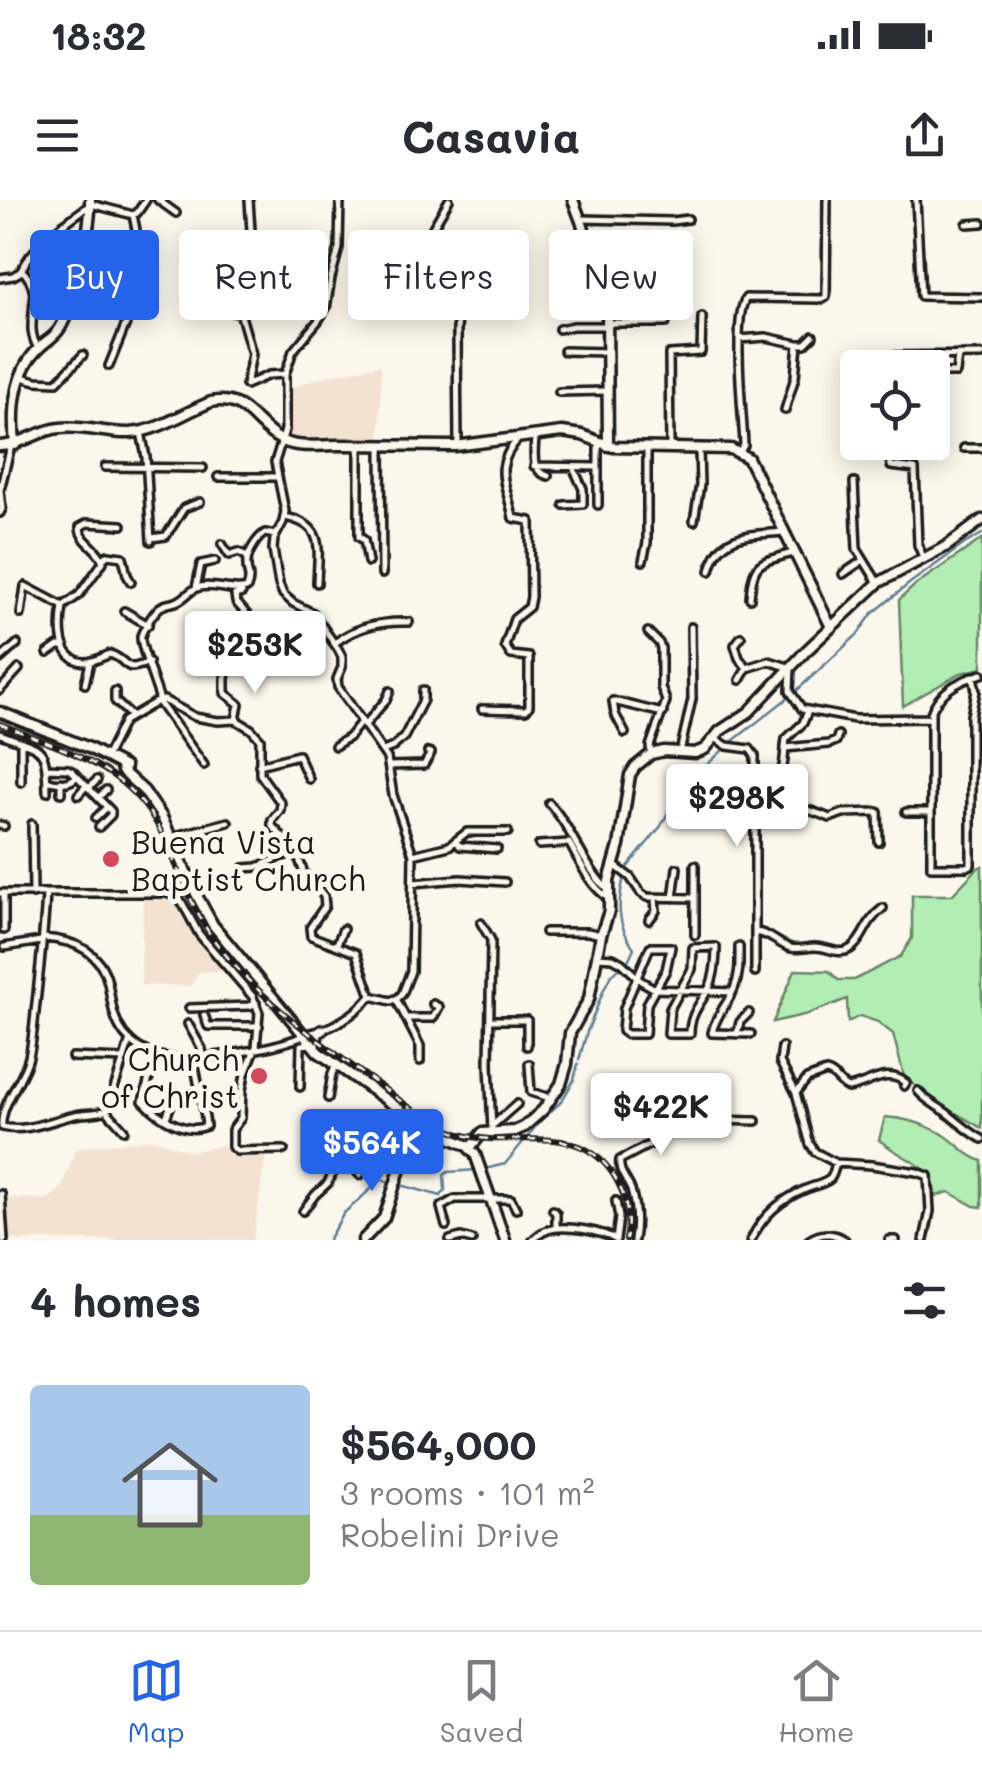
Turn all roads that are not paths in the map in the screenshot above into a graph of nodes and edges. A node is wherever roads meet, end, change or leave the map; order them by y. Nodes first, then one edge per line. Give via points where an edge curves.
1 (146, 200) edge
2 (158, 200) edge
3 (249, 200) edge
4 (340, 200) edge
5 (449, 200) edge
6 (573, 200) edge
7 (826, 200) edge
8 (916, 200) edge
9 (91, 202) edge
10 (176, 213) dead end
11 (133, 215) junction
12 (688, 218) dead end
13 (581, 219) junction
14 (982, 223) edge
15 (968, 224) dead end
16 (136, 230) edge
17 (252, 230) edge
18 (432, 230) edge
19 (584, 230) edge
20 (22, 270) junction
21 (0, 278) edge
22 (982, 297) edge
23 (702, 317) dead end
24 (128, 320) edge
25 (242, 320) edge
26 (457, 320) edge
27 (607, 320) edge
28 (666, 323) dead end
29 (608, 326) junction
30 (559, 329) dead end
31 (813, 336) dead end
32 (740, 338) junction
33 (798, 344) junction
34 (38, 348) junction
35 (564, 351) dead end
36 (608, 352) junction
37 (82, 355) dead end
38 (950, 356) edge
39 (958, 356) junction
40 (982, 356) edge
41 (109, 366) dead end
42 (950, 373) edge
43 (285, 374) junction
44 (22, 377) junction
45 (607, 391) junction
46 (559, 392) dead end
47 (785, 410) dead end
48 (141, 432) junction
49 (535, 435) junction
50 (518, 438) junction
51 (282, 441) junction
52 (13, 445) junction
53 (359, 445) junction
54 (605, 445) junction
55 (0, 446) edge
56 (381, 446) junction
57 (458, 446) junction
58 (646, 448) junction
59 (670, 448) junction
60 (699, 448) junction
61 (964, 448) dead end
62 (982, 448) edge
63 (740, 452) junction
64 (890, 460) edge
65 (146, 466) junction
66 (534, 466) junction
67 (570, 466) junction
68 (106, 467) dead end
69 (598, 467) junction
70 (203, 468) dead end
71 (548, 476) dead end
72 (218, 477) dead end
73 (277, 477) junction
74 (854, 482) dead end
75 (200, 502) dead end
76 (564, 504) dead end
77 (598, 506) dead end
78 (0, 513) edge
79 (284, 518) junction
80 (982, 520) edge
81 (694, 522) dead end
82 (122, 524) dead end
83 (784, 532) junction
84 (276, 536) junction
85 (222, 544) dead end
86 (794, 552) junction
87 (248, 556) junction
88 (103, 559) junction
89 (924, 559) junction
90 (215, 561) dead end
91 (642, 561) dead end
92 (862, 561) junction
93 (368, 562) dead end
94 (710, 571) dead end
95 (382, 574) dead end
96 (844, 574) dead end
97 (132, 582) dead end
98 (318, 583) dead end
99 (878, 583) junction
100 (196, 588) junction
101 (246, 589) junction
102 (750, 598) dead end
103 (63, 606) junction
104 (124, 611) dead end
105 (22, 614) dead end
106 (409, 622) dead end
107 (148, 625) junction
108 (691, 627) dead end
109 (831, 627) junction
110 (260, 630) dead end
111 (648, 632) dead end
112 (741, 637) dead end
113 (17, 644) dead end
114 (335, 644) junction
115 (64, 646) junction
116 (48, 653) dead end
117 (0, 659) edge
118 (90, 662) junction
119 (149, 662) junction
120 (228, 666) dead end
121 (19, 668) dead end
122 (747, 668) junction
123 (791, 668) junction
124 (982, 674) edge
125 (973, 676) junction
126 (740, 680) dead end
127 (85, 684) dead end
128 (0, 690) edge
129 (423, 690) dead end
130 (115, 691) dead end
131 (390, 692) dead end
132 (158, 701) junction
133 (482, 709) dead end
134 (808, 710) junction
135 (0, 712) edge
136 (663, 713) junction
137 (132, 716) junction
138 (930, 718) junction
139 (236, 720) junction
140 (363, 724) junction
141 (625, 733) dead end
142 (0, 734) edge
143 (838, 735) dead end
144 (714, 738) junction
145 (21, 742) junction
146 (335, 746) dead end
147 (785, 748) junction
148 (384, 751) junction
149 (428, 752) dead end
150 (680, 752) junction
151 (651, 754) junction
152 (106, 757) junction
153 (204, 765) dead end
154 (258, 765) junction
155 (389, 766) junction
156 (121, 767) junction
157 (47, 768) junction
158 (77, 776) junction
159 (309, 778) dead end
160 (47, 780) junction
161 (96, 780) dead end
162 (21, 782) dead end
163 (61, 782) junction
164 (754, 783) junction
165 (87, 787) junction
166 (106, 790) dead end
167 (47, 792) dead end
168 (61, 793) dead end
169 (78, 795) dead end
170 (98, 797) junction
171 (90, 804) dead end
172 (549, 804) dead end
173 (107, 807) junction
174 (754, 808) junction
175 (906, 812) dead end
176 (930, 812) junction
177 (96, 818) dead end
178 (228, 822) dead end
179 (32, 824) dead end
180 (99, 827) dead end
181 (508, 832) dead end
182 (175, 836) junction
183 (455, 842) junction
184 (879, 842) dead end
185 (539, 845) dead end
186 (497, 848) dead end
187 (296, 850) junction
188 (413, 856) junction
189 (614, 865) junction
190 (695, 866) dead end
191 (244, 868) dead end
192 (676, 868) dead end
193 (413, 882) junction
194 (504, 882) dead end
195 (2, 894) edge
196 (33, 894) junction
197 (46, 894) junction
198 (610, 895) junction
199 (655, 898) junction
200 (673, 898) junction
201 (693, 898) junction
202 (884, 908) dead end
203 (649, 920) dead end
204 (482, 923) dead end
205 (344, 929) dead end
206 (4, 930) dead end
207 (545, 932) dead end
208 (755, 932) junction
209 (694, 934) dead end
210 (602, 935) junction
211 (44, 938) junction
212 (336, 945) junction
213 (4, 947) dead end
214 (739, 947) dead end
215 (596, 957) junction
216 (755, 972) dead end
217 (636, 977) junction
218 (655, 990) junction
219 (681, 990) junction
220 (708, 990) junction
221 (732, 992) junction
222 (371, 996) junction
223 (396, 1000) junction
224 (256, 1003) junction
225 (189, 1008) dead end
226 (429, 1011) dead end
227 (750, 1013) dead end
228 (204, 1015) dead end
229 (406, 1018) junction
230 (490, 1020) junction
231 (188, 1024) dead end
232 (259, 1026) junction
233 (322, 1030) joint
234 (737, 1034) junction
235 (751, 1034) dead end
236 (305, 1039) junction
237 (130, 1040) junction
238 (527, 1046) dead end
239 (782, 1047) dead end
240 (255, 1050) junction
241 (156, 1055) junction
242 (72, 1057) dead end
243 (198, 1057) junction
244 (124, 1060) junction
245 (420, 1061) dead end
246 (332, 1062) junction
247 (528, 1064) dead end
248 (300, 1086) dead end
249 (904, 1086) dead end
250 (169, 1088) dead end
251 (918, 1090) dead end
252 (796, 1093) junction
253 (328, 1098) dead end
254 (553, 1098) junction
255 (517, 1104) dead end
256 (1, 1110) edge
257 (106, 1110) junction
258 (166, 1118) junction
259 (756, 1122) dead end
260 (2, 1127) edge
261 (425, 1127) junction
262 (492, 1129) junction
263 (124, 1130) dead end
264 (315, 1134) dead end
265 (982, 1140) edge
266 (470, 1148) junction
267 (284, 1150) dead end
268 (343, 1160) junction
269 (403, 1160) junction
270 (836, 1163) junction
271 (360, 1176) dead end
272 (2, 1194) edge
273 (492, 1199) junction
274 (616, 1201) dead end
275 (516, 1209) dead end
276 (553, 1210) dead end
277 (303, 1211) dead end
278 (446, 1226) dead end
279 (556, 1228) junction
280 (4, 1240) edge
281 (363, 1240) edge
282 (450, 1240) edge
283 (472, 1240) edge
284 (505, 1240) edge
285 (533, 1240) edge
286 (616, 1240) edge
287 (634, 1240) edge
288 (751, 1240) edge
289 (809, 1240) edge
290 (845, 1240) edge
291 (924, 1240) edge

1 - 11 street
2 - 10 street
3 - 17 street
4 - 43 street via 339,248 326,308 292,351
5 - 18 street
6 - 13 main road
7 - 32 street via 826,297 745,298
8 - 22 street via 921,296
9 - 11 street
9 - 20 street via 49,234
9 - 34 main road via 66,317
11 - 16 street
12 - 13 street
13 - 19 main road
14 - 15 street
20 - 21 street
20 - 34 street via 35,291 32,336
23 - 59 street via 701,352 670,354
24 - 41 street
25 - 43 street via 252,354 246,385
26 - 57 street
27 - 29 main road
28 - 29 street
29 - 30 street
29 - 36 main road
31 - 33 street
32 - 33 street
32 - 63 street
33 - 47 street
34 - 44 main road
35 - 36 street
36 - 45 main road
37 - 44 street via 59,381
38 - 39 street
39 - 40 street
39 - 42 street via 956,373
43 - 51 street
44 - 52 main road via 13,405
45 - 46 street
45 - 54 main road
48 - 51 main road via 224,400
48 - 52 main road via 64,427
48 - 65 street
49 - 50 main road
49 - 54 main road via 569,432
49 - 66 street
50 - 57 main road
50 - 133 street via 502,469 513,518 530,520 531,598 504,646 511,655 529,657 529,706
51 - 53 main road
51 - 73 street
52 - 55 main road
52 - 78 street
53 - 56 main road
53 - 93 street via 358,537
54 - 58 main road
54 - 69 street via 598,448
56 - 57 main road
56 - 95 street
58 - 59 main road
58 - 91 street
59 - 60 main road
60 - 63 main road
60 - 81 street
61 - 62 street
63 - 83 main road
64 - 89 street via 891,466 915,469
65 - 68 street
65 - 70 street
65 - 75 street via 151,540 166,536 184,508
66 - 67 street
66 - 71 street
67 - 69 street
67 - 76 street via 582,483 583,504
69 - 77 street
72 - 73 street
73 - 79 street
74 - 92 street
79 - 84 street
79 - 98 street via 312,528
80 - 89 main road
82 - 88 street via 80,527
83 - 86 main road
83 - 94 street via 738,536 721,548
84 - 87 street via 258,536
84 - 114 street via 272,549 283,594 313,614
85 - 87 street via 229,555
86 - 102 street via 760,564
86 - 109 main road
87 - 101 street
88 - 97 street via 123,557
88 - 103 street via 80,595
89 - 99 main road
90 - 100 street via 201,564
92 - 96 street
92 - 99 street
99 - 109 main road
100 - 101 street
100 - 107 street via 163,604
101 - 110 street via 234,598
103 - 105 street via 25,586
103 - 115 street
104 - 107 street
106 - 114 street via 368,626
107 - 119 street via 140,641
108 - 150 street via 692,699
109 - 123 main road
111 - 136 street via 661,648
112 - 122 street via 734,645
113 - 117 street
114 - 140 street via 342,658 338,687
115 - 116 street
115 - 118 street
118 - 119 street via 110,654 129,668
118 - 127 street
119 - 132 street
120 - 139 street via 225,693 239,704
121 - 128 street
122 - 123 street via 769,661
122 - 126 street
123 - 134 street via 790,691
123 - 144 main road
124 - 125 street
125 - 138 street via 941,696
125 - 176 street via 970,866 930,866
129 - 148 street via 404,737
130 - 137 street via 115,701
131 - 140 street
132 - 137 street
132 - 139 street via 195,718
132 - 153 street
134 - 138 street via 856,719
134 - 147 street
135 - 152 main road
136 - 141 street via 613,701
136 - 151 street
137 - 152 street
138 - 176 street
139 - 154 street via 260,739
140 - 146 street
140 - 148 street
142 - 145 street
143 - 147 street via 829,744
144 - 150 main road via 700,752
144 - 164 street via 753,752
145 - 157 street via 44,755
145 - 162 street
147 - 164 street via 780,776
148 - 155 street
149 - 155 street via 424,765
150 - 151 main road
151 - 189 main road via 630,775
152 - 156 main road
154 - 159 street via 298,755
154 - 187 street via 281,803 272,826
155 - 188 street
156 - 182 main road via 152,796
156 - 236 main road via 162,817 213,925 279,998
157 - 158 street via 68,768
157 - 160 street
158 - 163 street
158 - 165 street
160 - 163 street
160 - 167 street
161 - 165 street
163 - 168 street
164 - 174 street
165 - 169 street
165 - 170 street
166 - 170 street
170 - 171 street
170 - 173 street
172 - 198 street
173 - 177 street
173 - 180 street via 111,814
174 - 184 street via 802,806 828,818 878,812
174 - 208 street
175 - 176 street
178 - 182 street
179 - 196 street
181 - 183 street via 466,832
182 - 236 main road via 216,923 283,1000
183 - 186 street
183 - 188 street
185 - 198 street via 569,843 592,884
187 - 191 street
187 - 212 street via 326,902 311,936
188 - 193 street
189 - 198 main road
189 - 199 street
190 - 201 street
192 - 200 street
193 - 194 street
193 - 223 street via 412,966
195 - 196 street
195 - 206 street
196 - 197 street
197 - 211 street
197 - 224 street via 175,894
198 - 210 main road
199 - 200 street
199 - 203 street
200 - 201 street
201 - 209 street
202 - 208 street via 842,952 787,947
204 - 230 street via 490,937
205 - 212 street
207 - 210 street
208 - 216 street
210 - 215 main road
211 - 213 street
211 - 237 street via 76,944 94,957 115,1019
211 - 256 street via 30,1054
212 - 222 street via 359,958
214 - 221 street
215 - 217 street via 608,957
215 - 254 main road
217 - 218 street
217 - 218 street via 650,947 671,947
217 - 218 street via 624,1008 624,1034 645,1034
218 - 219 street
219 - 220 street
219 - 220 street via 694,948 716,947
219 - 220 street via 670,1009 668,1034 690,1034 694,1010
220 - 221 street
221 - 234 street via 712,1034
222 - 223 street
222 - 233 street
223 - 229 street
224 - 225 street
224 - 232 street
226 - 229 street
227 - 234 street
228 - 232 street via 208,1026
229 - 245 street
230 - 238 street via 527,1020
230 - 262 street
231 - 243 street via 202,1050
232 - 240 street
233 - 236 main road
234 - 235 street
236 - 240 street
236 - 246 main road
236 - 248 street
237 - 241 street
237 - 244 street
239 - 252 street via 780,1062
240 - 243 street
240 - 267 street via 232,1147
241 - 243 street
241 - 258 street via 143,1101
242 - 244 street
243 - 258 street via 206,1126 188,1129
244 - 257 street
246 - 253 street
246 - 261 main road
247 - 254 street via 530,1092
249 - 252 street via 901,1078 888,1076 848,1088 826,1072 807,1079
250 - 258 street
251 - 265 street
252 - 270 street via 810,1144
254 - 262 main road via 524,1127
255 - 262 street
256 - 260 street
257 - 260 street
257 - 263 street
259 - 287 street via 671,1126 620,1160 635,1208
261 - 266 main road
261 - 269 main road
262 - 266 main road
264 - 268 street
266 - 273 main road
268 - 269 street via 372,1140
268 - 271 street
268 - 277 street
269 - 281 main road via 384,1218
270 - 288 street via 828,1180 774,1209
270 - 291 street via 926,1175 930,1211
272 - 280 street
273 - 275 street via 511,1198
273 - 278 street via 442,1204
273 - 284 main road
274 - 286 street
276 - 279 street
279 - 285 street
279 - 286 street
282 - 283 street
289 - 290 street via 824,1233

